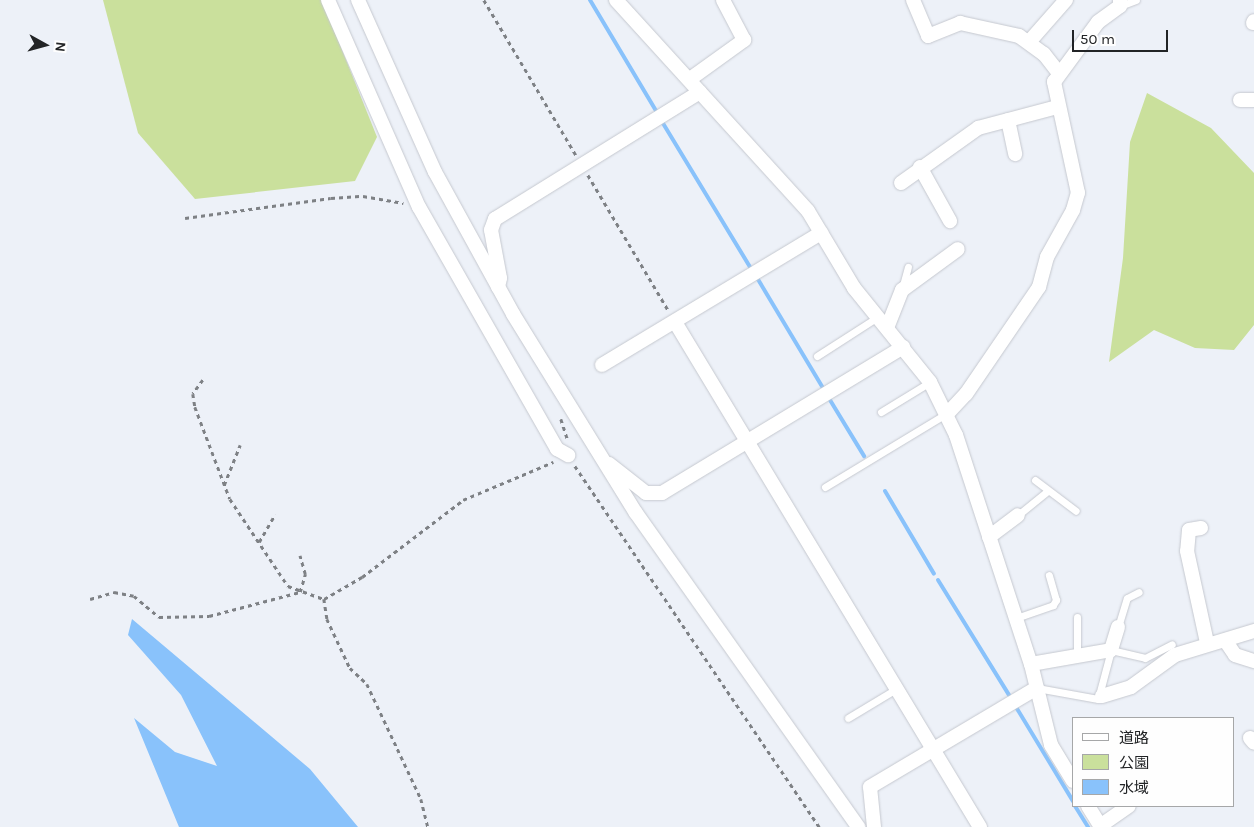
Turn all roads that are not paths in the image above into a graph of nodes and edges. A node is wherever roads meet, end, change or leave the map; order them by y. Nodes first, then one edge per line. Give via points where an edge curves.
1 (328, 0) edge
2 (358, 0) edge
3 (616, 0) edge
4 (723, 0) edge
5 (913, 0) edge
6 (1066, 0) edge
7 (1136, 0) edge
8 (1120, 3) edge
9 (1029, 42) junction
10 (1058, 72) junction
11 (690, 79) junction
12 (700, 92) junction
13 (1057, 106) junction
14 (1008, 120) junction
15 (1015, 154) dead end
16 (920, 167) junction
17 (901, 183) dead end
18 (950, 221) dead end
19 (821, 233) junction
20 (958, 249) dead end
21 (908, 267) dead end
22 (498, 288) junction
23 (902, 290) junction
24 (876, 318) junction
25 (675, 322) junction
26 (887, 328) junction
27 (903, 347) junction
28 (816, 356) dead end
29 (602, 365) dead end
30 (930, 382) junction
31 (881, 412) dead end
32 (948, 413) junction
33 (748, 441) junction
34 (568, 455) road end
35 (603, 461) junction
36 (1035, 480) dead end
37 (825, 487) dead end
38 (1046, 492) junction
39 (1076, 511) dead end
40 (1018, 515) joint
41 (1201, 528) dead end
42 (989, 537) junction
43 (1049, 575) dead end
44 (1139, 592) dead end
45 (1077, 617) dead end
46 (1016, 618) junction
47 (1118, 626) joint
48 (1254, 631) edge
49 (1207, 643) junction
50 (1226, 643) junction
51 (1172, 644) dead end
52 (1112, 650) junction
53 (1077, 653) junction
54 (1254, 661) edge
55 (1031, 664) junction
56 (1037, 688) junction
57 (896, 689) junction
58 (1102, 696) junction
59 (848, 718) dead end
60 (932, 748) junction
61 (1072, 779) edge
62 (1089, 807) edge
63 (1128, 807) edge
64 (1101, 826) edge
65 (858, 827) edge
66 (874, 827) edge
67 (980, 827) edge

1 - 34 street via 420,207 557,449
2 - 22 street via 435,172
3 - 11 street
4 - 11 street via 744,40
5 - 9 street via 928,36 960,23
6 - 9 street
7 - 8 lane
8 - 10 street via 1098,22
9 - 10 street
10 - 13 street via 1054,82
11 - 12 street
12 - 19 street via 808,211
12 - 22 street via 495,219 491,230 500,278
13 - 14 street
13 - 32 street via 1078,193 1073,210 1047,257 1039,287 966,394
14 - 15 street
14 - 16 street via 978,128
16 - 17 street
16 - 18 street
19 - 24 street
19 - 25 street
20 - 23 street
21 - 23 lane
22 - 35 street
23 - 26 street
24 - 26 street
24 - 28 lane
25 - 29 street
25 - 33 street
26 - 27 street
27 - 30 street
27 - 33 street
30 - 31 lane
30 - 32 street
32 - 37 lane
32 - 42 street
33 - 35 street via 677,487 653,495
33 - 57 street
35 - 65 street via 724,642
36 - 38 lane
38 - 39 lane
38 - 40 lane
40 - 42 street
41 - 49 street via 1189,530 1187,551
42 - 46 street
43 - 46 lane via 1056,600 1053,605
44 - 47 lane via 1127,598
45 - 53 lane
46 - 55 street
47 - 52 street
48 - 50 street
49 - 50 street
49 - 58 street via 1175,655 1131,687
50 - 54 street via 1235,655
51 - 52 lane via 1145,658
52 - 53 street
52 - 58 lane
53 - 55 street
55 - 56 street
56 - 58 lane
56 - 60 street
56 - 61 street via 1051,745
57 - 59 lane
57 - 60 street
60 - 66 street via 870,787
60 - 67 street
62 - 64 street
63 - 64 street

